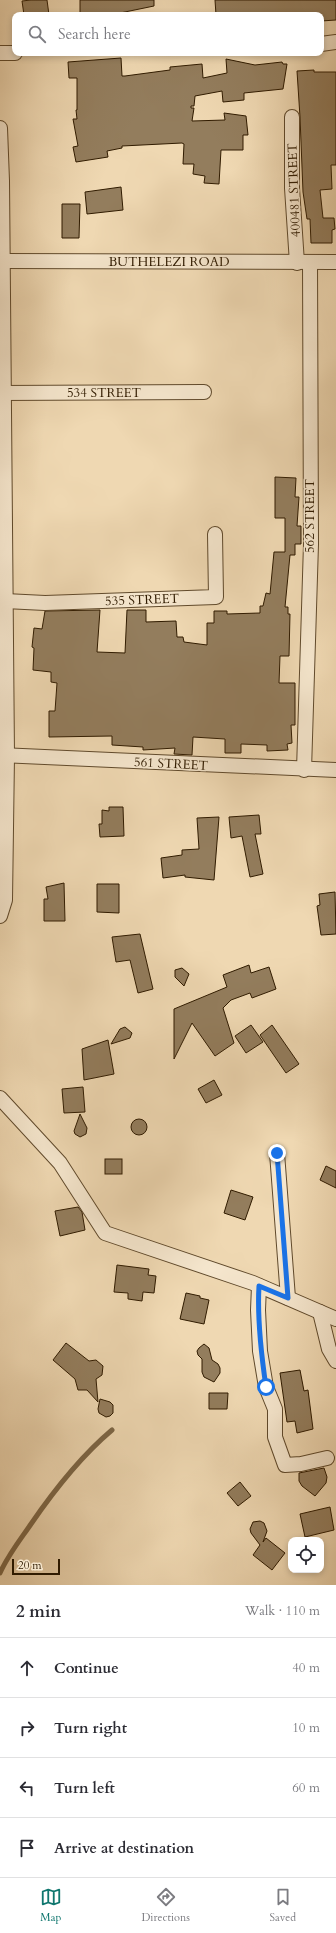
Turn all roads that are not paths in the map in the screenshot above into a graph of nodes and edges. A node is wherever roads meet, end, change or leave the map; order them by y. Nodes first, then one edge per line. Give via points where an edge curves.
1 (336, 42) edge
2 (324, 44) edge
3 (0, 53) edge
4 (12, 53) edge
5 (292, 117) dead end
6 (0, 128) edge
7 (1, 181) edge
8 (3, 261) junction
9 (336, 262) edge
10 (303, 263) junction
11 (204, 392) dead end
12 (2, 393) edge
13 (215, 534) dead end
14 (2, 558) edge
15 (5, 601) junction
16 (3, 756) edge
17 (304, 770) junction
18 (336, 770) edge
19 (0, 916) edge
20 (0, 1098) edge
21 (277, 1153) dead end
22 (259, 1286) junction
23 (288, 1298) junction
24 (330, 1315) edge
25 (336, 1361) edge
26 (327, 1458) dead end

1 - 2 street
3 - 4 street
5 - 10 street, 400481 STREET via 292,188
6 - 7 street
7 - 8 street
8 - 10 street, BUTHELEZI ROAD
8 - 12 street
9 - 10 street, BUTHELEZI ROAD
10 - 17 street, 562 STREET via 311,544
11 - 12 street, 534 STREET
12 - 14 street
13 - 15 street, 535 STREET via 216,597 45,603
14 - 15 street
15 - 16 street
16 - 17 street, 561 STREET
16 - 19 street via 5,900
17 - 18 street, 561 STREET
20 - 22 street via 60,1163 104,1233
21 - 23 street
22 - 23 street
22 - 26 street via 260,1351 266,1387 275,1410 275,1437 279,1452 285,1465
23 - 24 street
24 - 25 street via 329,1349

